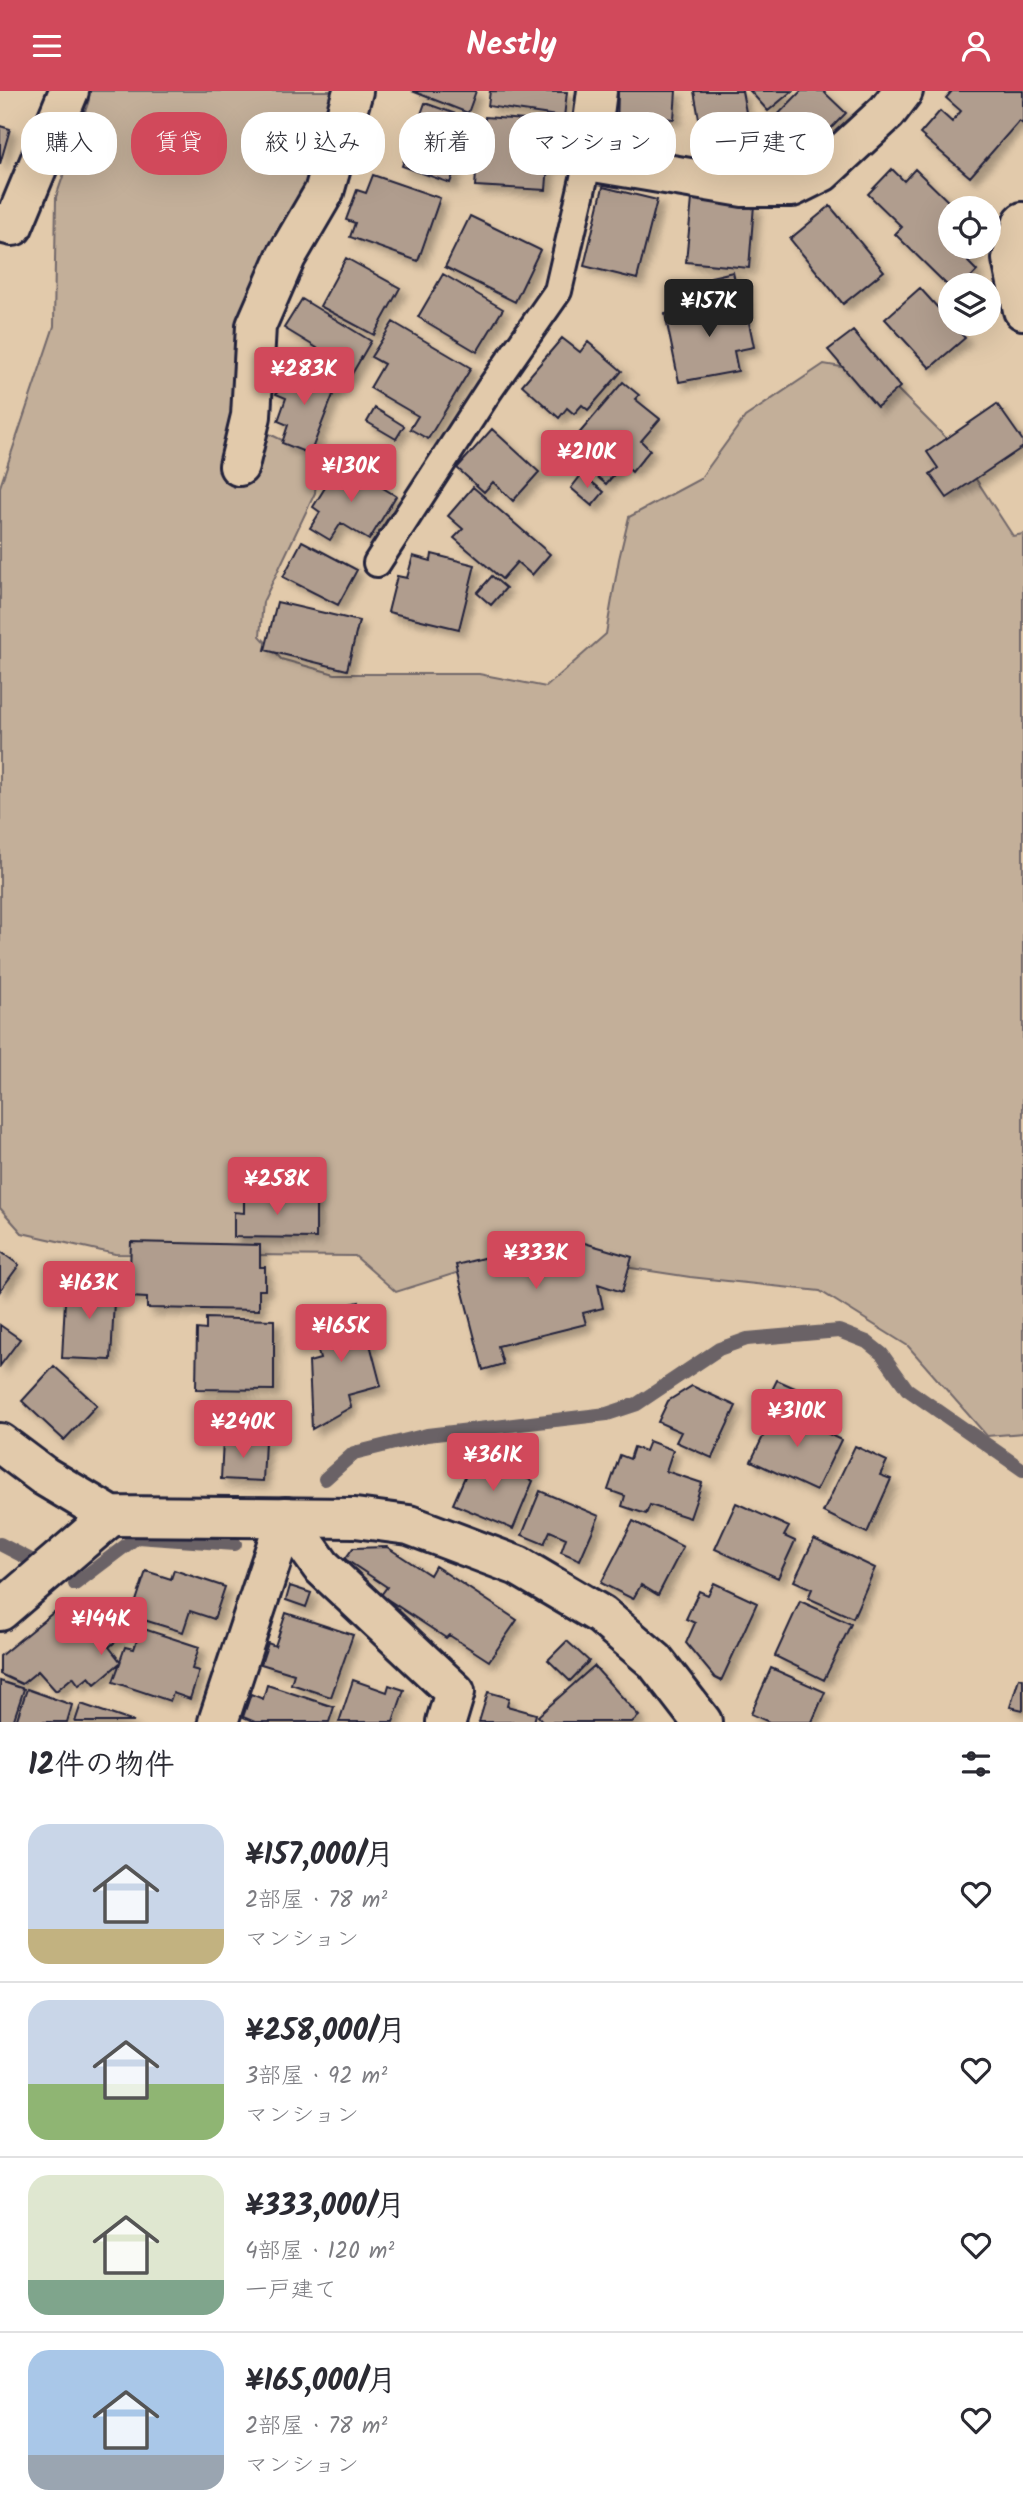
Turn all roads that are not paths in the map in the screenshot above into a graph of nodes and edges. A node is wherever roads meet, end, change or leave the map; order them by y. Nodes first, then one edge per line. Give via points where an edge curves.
1 (69, 91) edge
2 (353, 91) edge
3 (597, 91) edge
4 (903, 91) edge
5 (594, 112) edge
6 (585, 175) edge
7 (669, 175) edge
8 (1023, 222) edge
9 (0, 223) edge
10 (1023, 310) edge
11 (239, 466) dead end
12 (377, 563) dead end
13 (0, 1443) edge
14 (111, 1516) junction
15 (286, 1517) junction
16 (0, 1611) edge
17 (218, 1722) edge
18 (446, 1722) edge
19 (702, 1722) edge

1 - 9 street via 13,226
2 - 11 street via 324,192 286,257 256,326 251,416
3 - 5 street
4 - 7 street via 887,112 822,172 792,187 743,187
6 - 12 lane via 558,291
8 - 10 street via 1012,259
13 - 14 street
14 - 15 street
14 - 16 street
15 - 17 street
15 - 18 street via 321,1566 455,1692
15 - 19 street via 409,1525 518,1566 601,1615 655,1661

